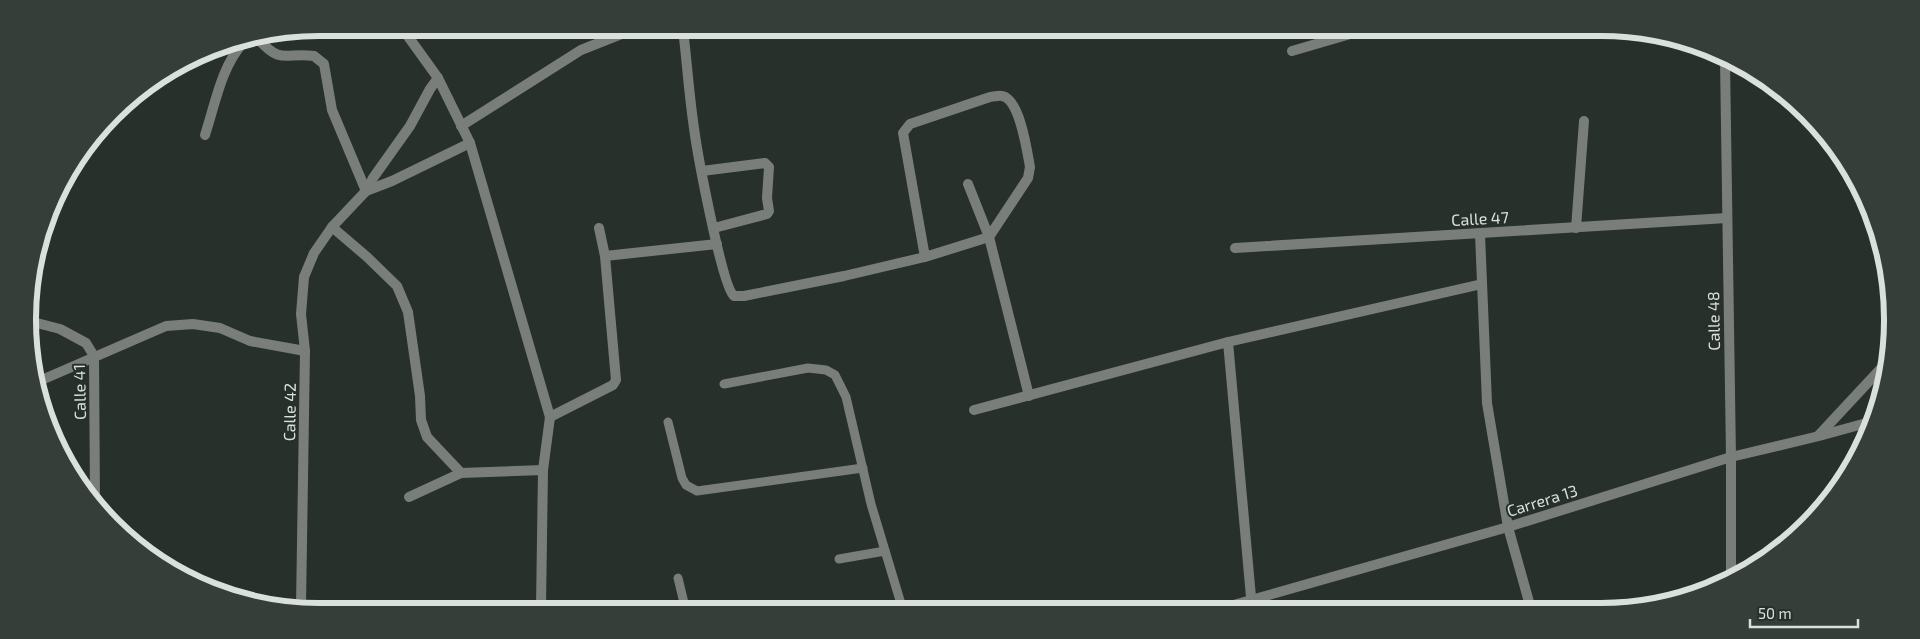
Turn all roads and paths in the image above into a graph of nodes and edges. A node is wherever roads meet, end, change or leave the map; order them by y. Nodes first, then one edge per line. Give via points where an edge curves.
1 (408, 36) edge
2 (616, 36) edge
3 (684, 36) edge
4 (1343, 36) edge
5 (261, 43) edge
6 (239, 48) edge
7 (1292, 51) dead end
8 (1725, 65) edge
9 (438, 78) junction
10 (1584, 121) dead end
11 (460, 126) junction
12 (205, 135) dead end
13 (470, 142) junction
14 (702, 171) junction
15 (968, 184) dead end
16 (366, 191) junction
17 (1727, 218) junction
18 (332, 227) junction
19 (599, 228) dead end
20 (714, 228) junction
21 (1576, 228) junction
22 (1480, 234) junction
23 (989, 237) junction
24 (717, 244) junction
25 (1235, 248) dead end
26 (605, 256) junction
27 (925, 257) junction
28 (1482, 284) junction
29 (36, 323) edge
30 (1228, 342) junction
31 (305, 351) junction
32 (94, 356) junction
33 (1879, 371) edge
34 (43, 379) edge
35 (724, 384) dead end
36 (1030, 396) junction
37 (974, 410) dead end
38 (550, 417) junction
39 (668, 422) dead end
40 (1864, 424) edge
41 (1818, 436) junction
42 (1731, 457) junction
43 (863, 468) junction
44 (543, 470) junction
45 (461, 474) junction
46 (95, 492) edge
47 (409, 497) dead end
48 (1508, 527) junction
49 (885, 551) junction
50 (839, 559) dead end
51 (1731, 571) edge
52 (678, 578) dead end
53 (301, 602) edge
54 (541, 603) edge
55 (684, 603) edge
56 (901, 603) edge
57 (1252, 603) edge
58 (1255, 603) edge
59 (1529, 603) edge

1 - 9 street
2 - 11 street via 581,50
3 - 14 street
4 - 7 street
5 - 16 street via 274,54 314,56 324,64 332,110
6 - 12 street via 225,71
8 - 17 street, Calle 48
9 - 11 street
9 - 16 street
10 - 21 street
11 - 13 street
13 - 16 street
13 - 38 street
14 - 20 street
14 - 20 street via 765,163 770,167 767,214
15 - 23 street
16 - 18 street, Calle 42
17 - 21 street, Calle 47
17 - 42 street, Calle 48
18 - 31 street, Calle 42 via 314,252 304,277 301,314
18 - 45 street via 396,286 408,312 421,420 427,437
19 - 26 street
20 - 24 street
21 - 22 street, Calle 47
22 - 25 street, Calle 47
22 - 28 street
23 - 27 street
23 - 27 street via 1030,172 1018,114 1010,100 1002,96 990,97 910,124 904,130
23 - 36 street
24 - 26 street
24 - 27 street via 729,289 734,296
26 - 38 street via 615,383
28 - 30 street
28 - 48 street via 1487,403
29 - 32 street, Calle 41 via 60,329 86,343
30 - 36 street
30 - 57 street
31 - 32 street via 250,341 220,328 193,324 166,326
31 - 53 street, Calle 42
32 - 34 street
32 - 46 street, Calle 41
33 - 41 street
35 - 43 lane via 808,368 831,372 846,397
36 - 37 street
38 - 44 street
39 - 43 lane via 682,478 686,485 697,491
40 - 41 street, Carrera 13
41 - 42 street, Carrera 13
42 - 48 street, Carrera 13
42 - 51 street, Calle 48
43 - 49 lane
44 - 45 street
44 - 54 street
45 - 47 street
48 - 58 street, Carrera 13
48 - 59 street
49 - 50 lane
49 - 56 lane
52 - 55 lane

